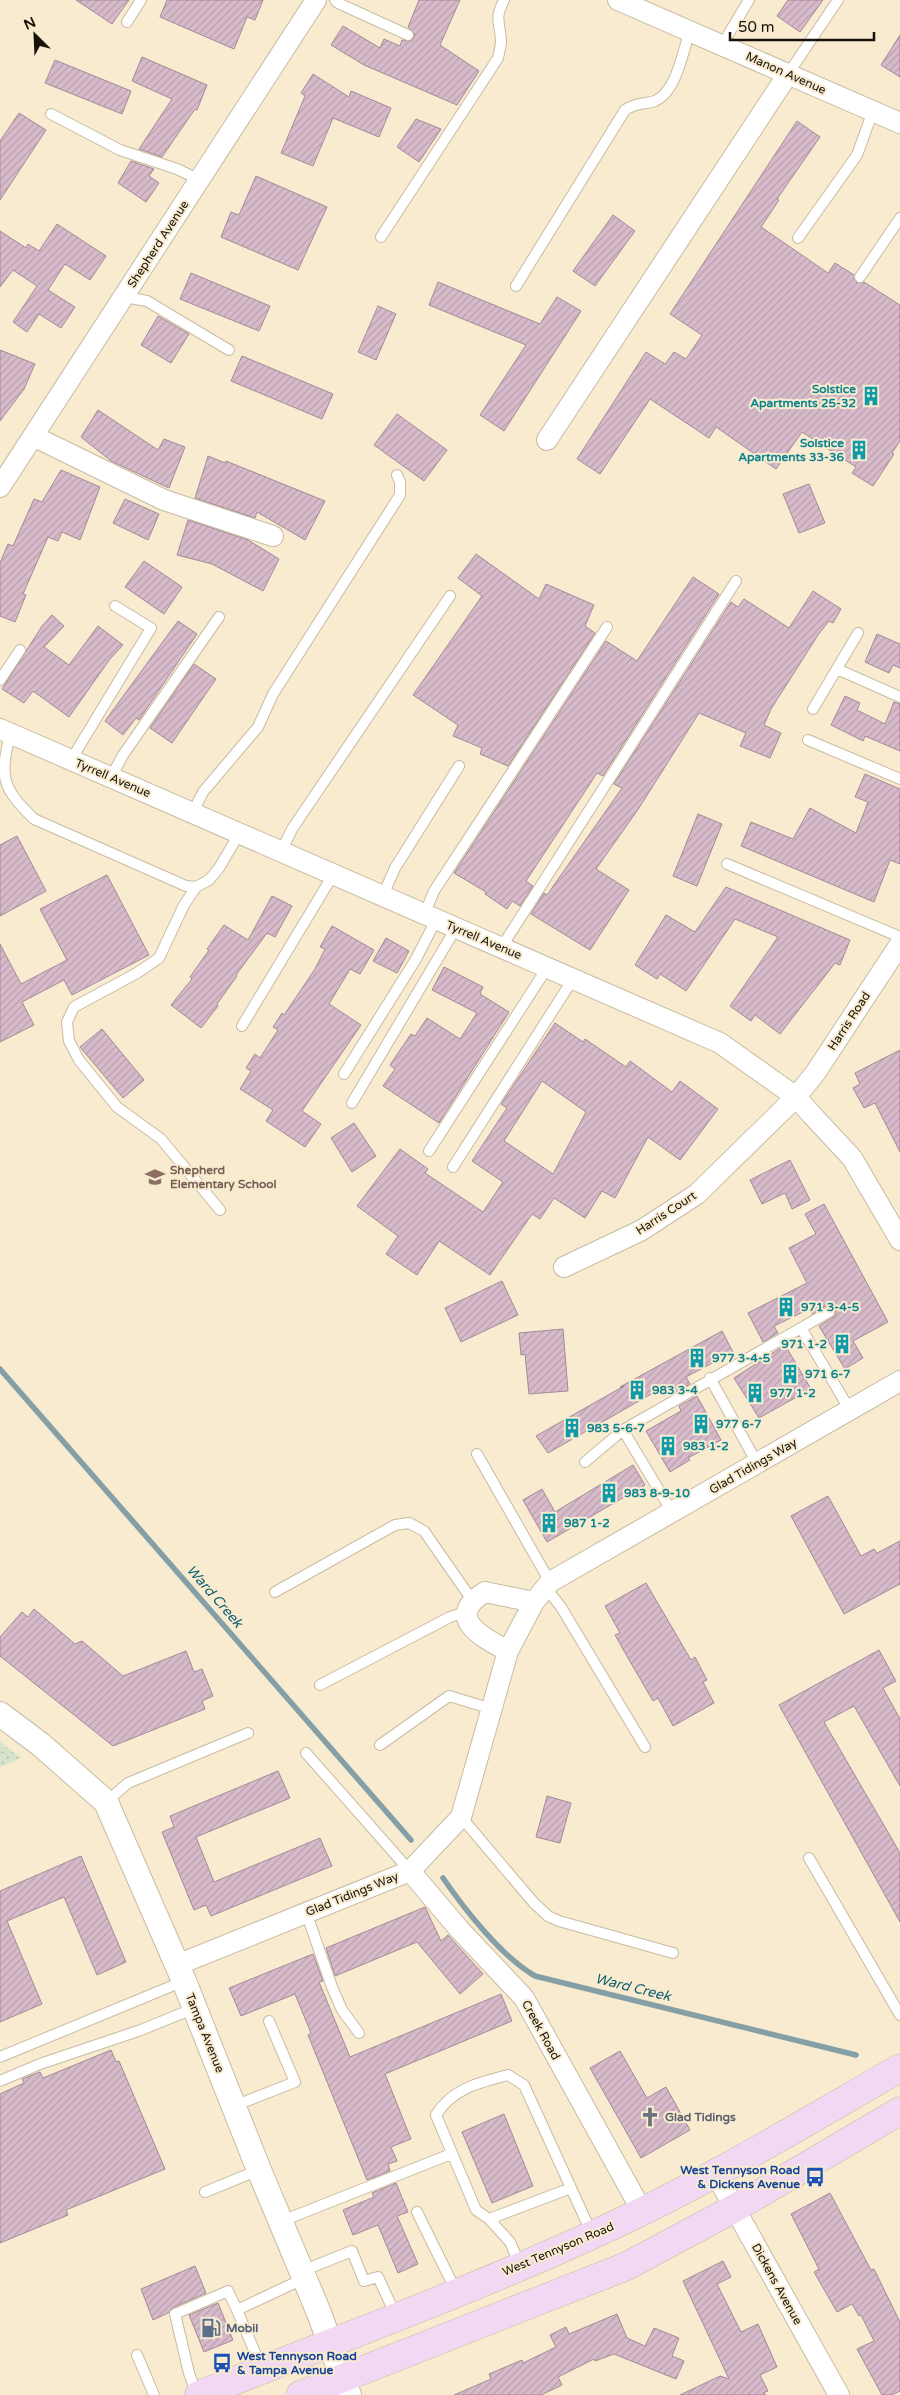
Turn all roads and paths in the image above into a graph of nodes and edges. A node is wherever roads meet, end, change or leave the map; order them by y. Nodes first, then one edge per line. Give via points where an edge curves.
1 (141, 0) edge
2 (316, 0) edge
3 (335, 0) edge
4 (504, 0) edge
5 (620, 0) edge
6 (750, 0) edge
7 (838, 0) edge
8 (127, 22) dead end
9 (690, 31) junction
10 (408, 35) dead end
11 (722, 45) junction
12 (788, 74) junction
13 (873, 111) junction
14 (51, 114) dead end
15 (900, 123) edge
16 (200, 180) junction
17 (900, 218) edge
18 (381, 237) dead end
19 (798, 238) dead end
20 (860, 277) dead end
21 (516, 286) dead end
22 (124, 297) junction
23 (229, 350) dead end
24 (33, 436) junction
25 (547, 440) dead end
26 (397, 475) dead end
27 (0, 487) edge
28 (273, 536) dead end
29 (736, 581) dead end
30 (450, 596) dead end
31 (115, 606) dead end
32 (219, 617) dead end
33 (607, 627) dead end
34 (858, 633) dead end
35 (20, 650) dead end
36 (837, 669) junction
37 (0, 680) edge
38 (900, 697) edge
39 (814, 709) dead end
40 (5, 732) edge
41 (808, 740) dead end
42 (71, 760) junction
43 (459, 766) dead end
44 (111, 778) junction
45 (900, 779) edge
46 (193, 812) junction
47 (240, 834) junction
48 (281, 852) junction
49 (727, 864) dead end
50 (333, 875) junction
51 (196, 887) junction
52 (382, 895) junction
53 (430, 917) junction
54 (456, 928) junction
55 (900, 937) edge
56 (900, 944) edge
57 (501, 948) junction
58 (547, 968) junction
59 (573, 979) junction
60 (242, 1026) dead end
61 (344, 1074) dead end
62 (796, 1097) junction
63 (352, 1103) dead end
64 (429, 1151) dead end
65 (453, 1167) dead end
66 (220, 1210) dead end
67 (900, 1240) edge
68 (564, 1267) dead end
69 (829, 1312) dead end
70 (801, 1328) junction
71 (710, 1378) junction
72 (900, 1382) edge
73 (850, 1410) junction
74 (623, 1430) junction
75 (477, 1454) dead end
76 (585, 1462) dead end
77 (757, 1463) junction
78 (672, 1512) junction
79 (543, 1591) junction
80 (275, 1592) dead end
81 (469, 1606) junction
82 (508, 1651) junction
83 (320, 1685) dead end
84 (492, 1709) junction
85 (0, 1714) edge
86 (248, 1733) dead end
87 (380, 1745) dead end
88 (645, 1747) dead end
89 (306, 1753) dead end
90 (106, 1802) junction
91 (461, 1817) junction
92 (809, 1858) dead end
93 (410, 1871) junction
94 (306, 1912) junction
95 (673, 1953) dead end
96 (181, 1973) junction
97 (195, 2008) junction
98 (900, 2016) edge
99 (269, 2021) dead end
100 (359, 2033) dead end
101 (0, 2057) edge
102 (900, 2068) edge
103 (0, 2082) edge
104 (234, 2106) junction
105 (900, 2111) edge
106 (452, 2154) junction
107 (259, 2170) junction
108 (715, 2173) junction
109 (571, 2188) junction
110 (205, 2192) dead end
111 (735, 2208) junction
112 (642, 2211) junction
113 (418, 2212) dead end
114 (489, 2219) junction
115 (282, 2221) junction
116 (593, 2235) junction
117 (520, 2265) junction
118 (303, 2275) junction
119 (456, 2292) junction
120 (237, 2310) junction
121 (397, 2316) junction
122 (330, 2343) junction
123 (137, 2355) dead end
124 (263, 2370) junction
125 (346, 2386) edge
126 (154, 2395) edge
127 (198, 2395) edge
128 (300, 2395) edge
129 (839, 2395) edge

1 - 8 lane
2 - 16 street, Shepherd Avenue
3 - 10 lane
4 - 18 lane via 498,12 501,41 498,58
5 - 9 street, Manon Avenue
6 - 11 lane
7 - 12 lane
9 - 11 street, Manon Avenue
9 - 21 lane via 666,94 653,102 637,103 625,110
11 - 12 street, Manon Avenue
12 - 13 street, Manon Avenue
12 - 25 street
13 - 15 street, Manon Avenue
13 - 19 lane via 856,155
14 - 16 lane via 120,150
16 - 22 street, Shepherd Avenue
17 - 20 lane
22 - 23 lane via 147,301
22 - 24 street, Shepherd Avenue
24 - 27 street, Shepherd Avenue
24 - 28 street via 164,500
26 - 46 lane via 400,495 272,694 258,727 203,792
29 - 57 lane
30 - 48 lane via 292,829
31 - 42 lane via 151,628
32 - 44 lane
33 - 53 lane via 434,891
34 - 36 lane
35 - 37 lane
36 - 38 lane
36 - 39 lane
40 - 42 street, Tyrrell Avenue
40 - 51 lane via 2,776 20,806 34,819 186,886
41 - 45 lane
42 - 44 street, Tyrrell Avenue
43 - 52 lane via 395,868
44 - 46 street, Tyrrell Avenue
46 - 47 street, Tyrrell Avenue
47 - 48 street, Tyrrell Avenue
47 - 51 lane via 219,868 209,880
48 - 50 street, Tyrrell Avenue
49 - 55 lane
50 - 52 street, Tyrrell Avenue
50 - 60 lane
51 - 66 lane via 184,904 159,958 74,1007 67,1022 69,1041 79,1060 117,1107 161,1139
52 - 53 street, Tyrrell Avenue
53 - 54 street, Tyrrell Avenue
53 - 61 lane via 416,959
54 - 57 street, Tyrrell Avenue
54 - 63 lane
56 - 62 street, Harris Road
57 - 58 street, Tyrrell Avenue
58 - 59 street, Tyrrell Avenue
58 - 64 lane
59 - 62 street, Tyrrell Avenue via 720,1043
59 - 65 lane
62 - 67 street, Tyrrell Avenue via 852,1158
62 - 68 street, Harris Court via 696,1194 642,1230
69 - 70 lane
70 - 71 lane
70 - 73 lane
71 - 74 lane
71 - 77 lane
72 - 73 street, Glad Tidings Way
73 - 77 street, Glad Tidings Way
74 - 76 lane
74 - 78 lane
75 - 79 lane
77 - 78 street, Glad Tidings Way
78 - 79 street, Glad Tidings Way
79 - 81 street via 485,1592
79 - 82 street, Glad Tidings Way
79 - 88 lane via 562,1607
80 - 81 lane via 395,1525 409,1523 424,1531
81 - 82 street via 471,1626 482,1637
81 - 83 lane
82 - 84 street, Glad Tidings Way
84 - 87 lane via 449,1696
84 - 91 street, Glad Tidings Way
85 - 90 street, Tampa Avenue
86 - 90 lane via 128,1783
89 - 93 lane
90 - 96 street, Tampa Avenue
91 - 93 street, Glad Tidings Way
91 - 95 lane via 548,1916
92 - 98 lane
93 - 94 street, Glad Tidings Way
93 - 112 street, Creek Road via 524,1998
94 - 96 street, Glad Tidings Way
94 - 100 lane via 335,1995
96 - 97 street, Tampa Avenue
96 - 101 lane
97 - 103 lane via 40,2064
97 - 104 street, Tampa Avenue
99 - 104 lane via 295,2082
102 - 108 main road, West Tennyson Road
104 - 107 street, Tampa Avenue
105 - 111 main road
106 - 109 lane via 436,2115 446,2100 477,2083 508,2075 524,2085
106 - 114 lane via 476,2210
106 - 115 lane
107 - 110 lane
107 - 115 street, Tampa Avenue
108 - 111 street, Dickens Avenue
108 - 112 main road, West Tennyson Road
109 - 114 lane
109 - 116 lane
111 - 125 main road via 627,2266
111 - 129 street, Dickens Avenue
112 - 116 main road, West Tennyson Road
113 - 119 lane
114 - 117 lane via 510,2242
115 - 118 street, Tampa Avenue
116 - 117 main road, West Tennyson Road
117 - 119 main road, West Tennyson Road
118 - 120 lane
118 - 121 lane via 352,2251 364,2281 378,2277
118 - 122 street, Tampa Avenue
119 - 121 main road, West Tennyson Road
120 - 124 lane
120 - 127 lane via 228,2291 175,2314
121 - 122 main road, West Tennyson Road
122 - 124 main road, West Tennyson Road
122 - 125 street, Tampa Avenue
123 - 126 lane
124 - 127 main road, West Tennyson Road
125 - 128 main road

